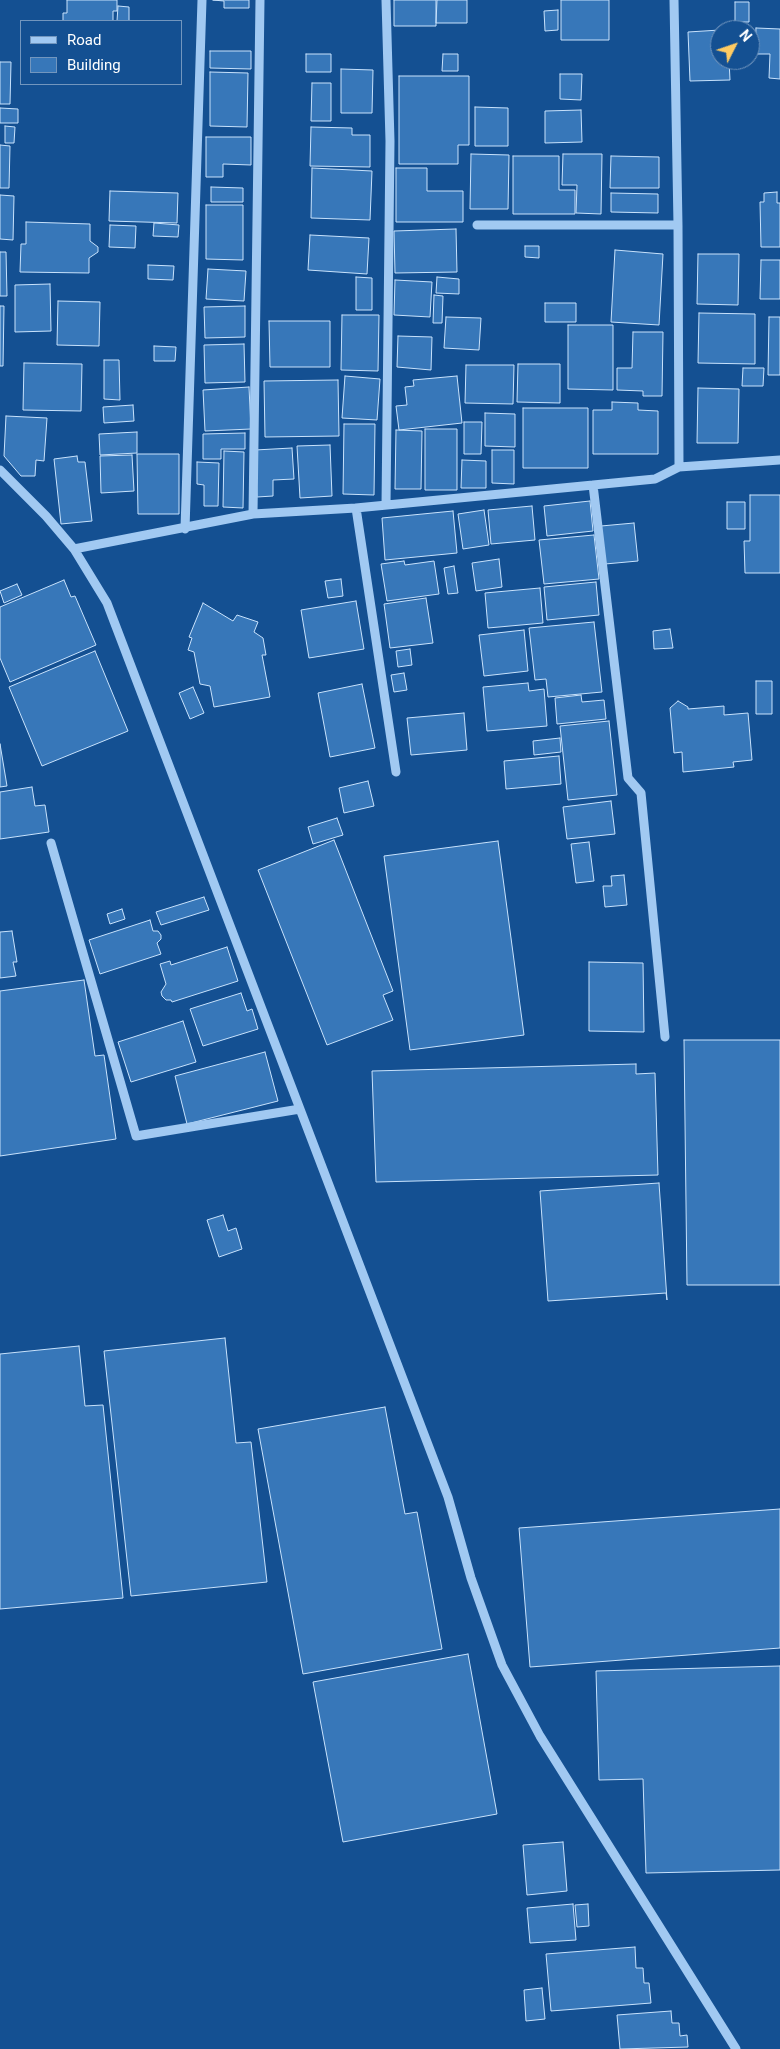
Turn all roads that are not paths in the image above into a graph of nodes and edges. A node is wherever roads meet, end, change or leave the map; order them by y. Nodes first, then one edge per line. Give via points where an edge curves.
1 (202, 0) edge
2 (260, 0) edge
3 (386, 0) edge
4 (674, 0) edge
5 (477, 225) dead end
6 (678, 225) junction
7 (780, 460) edge
8 (679, 467) junction
9 (0, 470) edge
10 (593, 485) junction
11 (386, 504) junction
12 (356, 508) junction
13 (254, 514) junction
14 (186, 529) junction
15 (74, 549) junction
16 (396, 772) dead end
17 (51, 843) dead end
18 (665, 1037) dead end
19 (300, 1109) junction
20 (736, 2049) edge

1 - 14 street
2 - 13 street
3 - 11 street via 390,150
4 - 6 street
5 - 6 street
6 - 8 street
7 - 8 street
8 - 10 street via 655,479
9 - 15 street
10 - 11 street
10 - 18 street via 628,778 641,793
11 - 12 street
12 - 13 street
12 - 16 street
13 - 14 street
14 - 15 street
15 - 19 street via 107,603
17 - 19 street via 136,1136
19 - 20 street via 448,1497 471,1578 502,1665 540,1736

